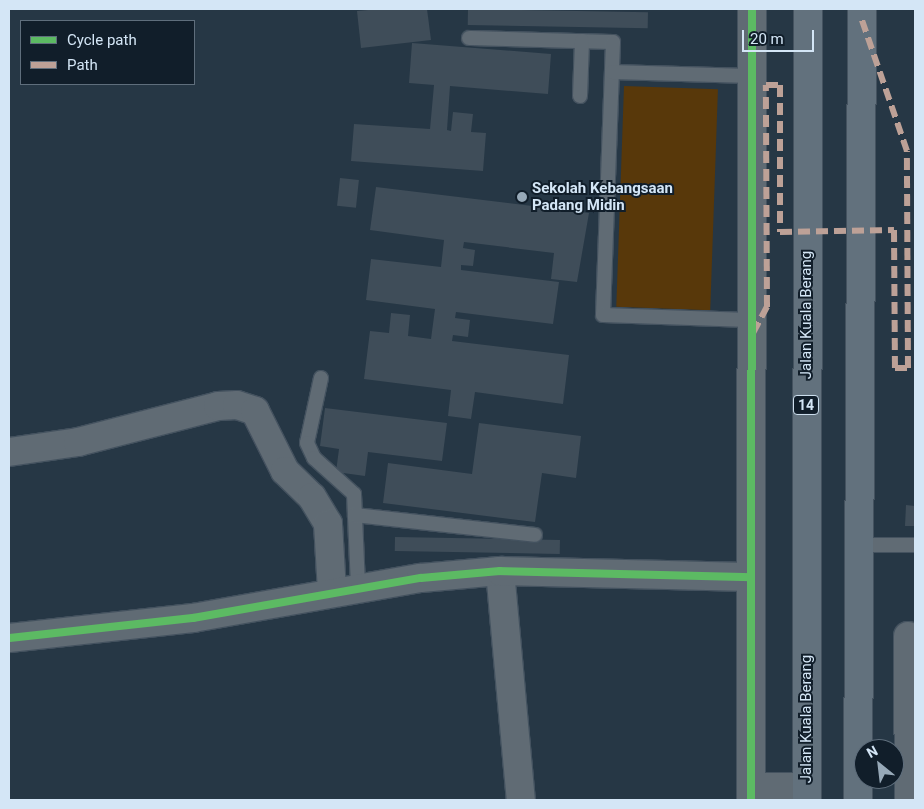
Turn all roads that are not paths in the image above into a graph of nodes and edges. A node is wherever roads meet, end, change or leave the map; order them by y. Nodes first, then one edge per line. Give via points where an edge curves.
1 (752, 9) edge
2 (808, 9) edge
3 (862, 9) edge
4 (469, 38) dead end
5 (582, 42) junction
6 (612, 72) junction
7 (750, 76) junction
8 (580, 96) dead end
9 (749, 320) junction
10 (321, 378) dead end
11 (9, 452) edge
12 (355, 515) junction
13 (535, 535) dead end
14 (915, 545) edge
15 (859, 546) junction
16 (500, 571) junction
17 (749, 577) junction
18 (358, 587) junction
19 (332, 592) junction
20 (908, 636) dead end
21 (9, 638) edge
22 (861, 739) edge
23 (906, 750) edge
24 (807, 793) edge
25 (751, 794) edge
26 (521, 800) edge
27 (909, 800) edge

1 - 7 street
2 - 24 highway, Jalan Kuala Berang / 14
3 - 15 highway
4 - 5 lane
5 - 6 lane via 613,42
5 - 8 lane
6 - 7 lane
6 - 9 lane via 603,316
7 - 9 street
9 - 17 street
10 - 12 lane via 309,450 354,494
11 - 19 street via 78,442 218,406 237,405 255,411 285,471 312,497 328,524
12 - 13 lane
12 - 18 lane
14 - 15 lane
15 - 22 highway
16 - 17 street
16 - 18 street
16 - 26 street
17 - 25 street
18 - 19 street
19 - 21 street via 193,618
20 - 23 street
23 - 27 street
24 - 25 street

